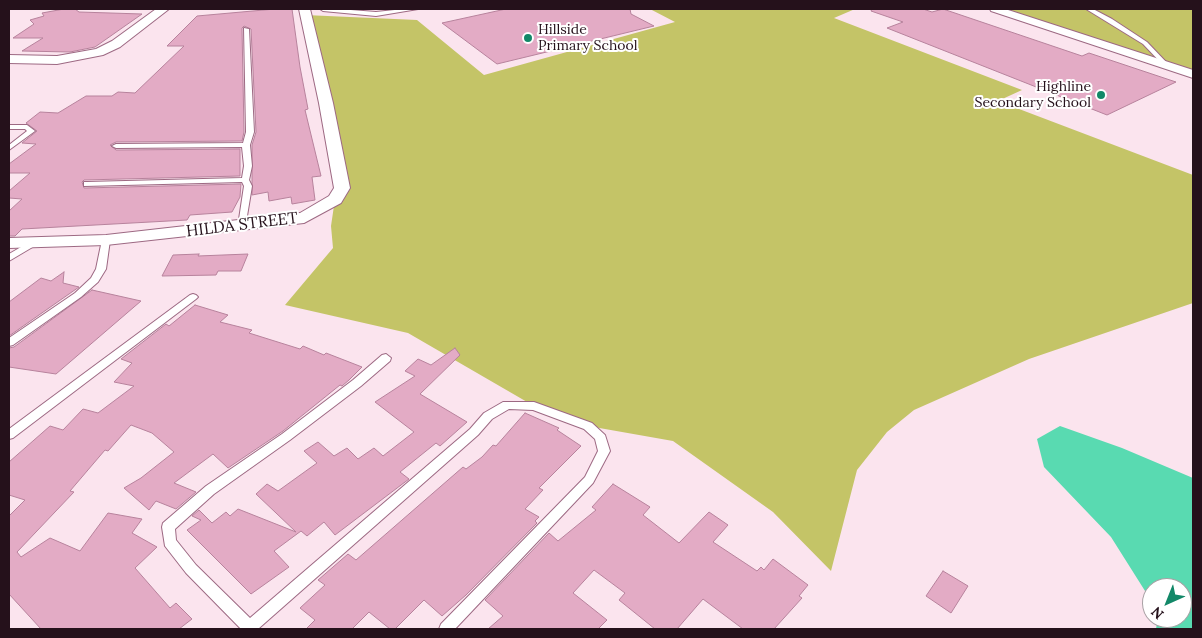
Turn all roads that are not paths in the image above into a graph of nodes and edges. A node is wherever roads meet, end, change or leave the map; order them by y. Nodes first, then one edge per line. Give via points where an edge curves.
1 (163, 9) edge
2 (304, 9) edge
3 (323, 9) edge
4 (416, 9) edge
5 (425, 9) edge
6 (995, 9) edge
7 (1089, 9) edge
8 (246, 29) dead end
9 (9, 59) edge
10 (1166, 65) junction
11 (1193, 74) edge
12 (9, 127) edge
13 (246, 145) junction
14 (116, 146) dead end
15 (9, 148) edge
16 (245, 180) junction
17 (87, 184) dead end
18 (242, 226) junction
19 (106, 240) junction
20 (32, 242) junction
21 (9, 243) edge
22 (9, 258) edge
23 (193, 297) dead end
24 (9, 343) edge
25 (386, 358) dead end
26 (9, 435) edge
27 (249, 629) edge
28 (446, 629) edge

1 - 9 street via 116,44 99,52 57,60
2 - 18 street, HILDA STREET via 342,188 335,199 304,218
3 - 4 lane via 376,14
4 - 5 lane
6 - 10 street
7 - 10 lane via 1144,44
8 - 13 lane via 250,132
10 - 11 street
12 - 15 lane via 31,131
13 - 14 lane
13 - 16 lane via 248,166
16 - 17 lane
16 - 18 lane via 248,186
18 - 19 street, HILDA STREET
19 - 20 street, HILDA STREET
19 - 24 lane via 101,268 95,280
20 - 21 street, HILDA STREET
20 - 22 lane
23 - 26 lane
25 - 27 lane via 294,431 210,490 168,527 170,542 191,569
27 - 28 lane via 474,432 488,416 507,405 534,406 588,426 600,438 604,451 589,480

